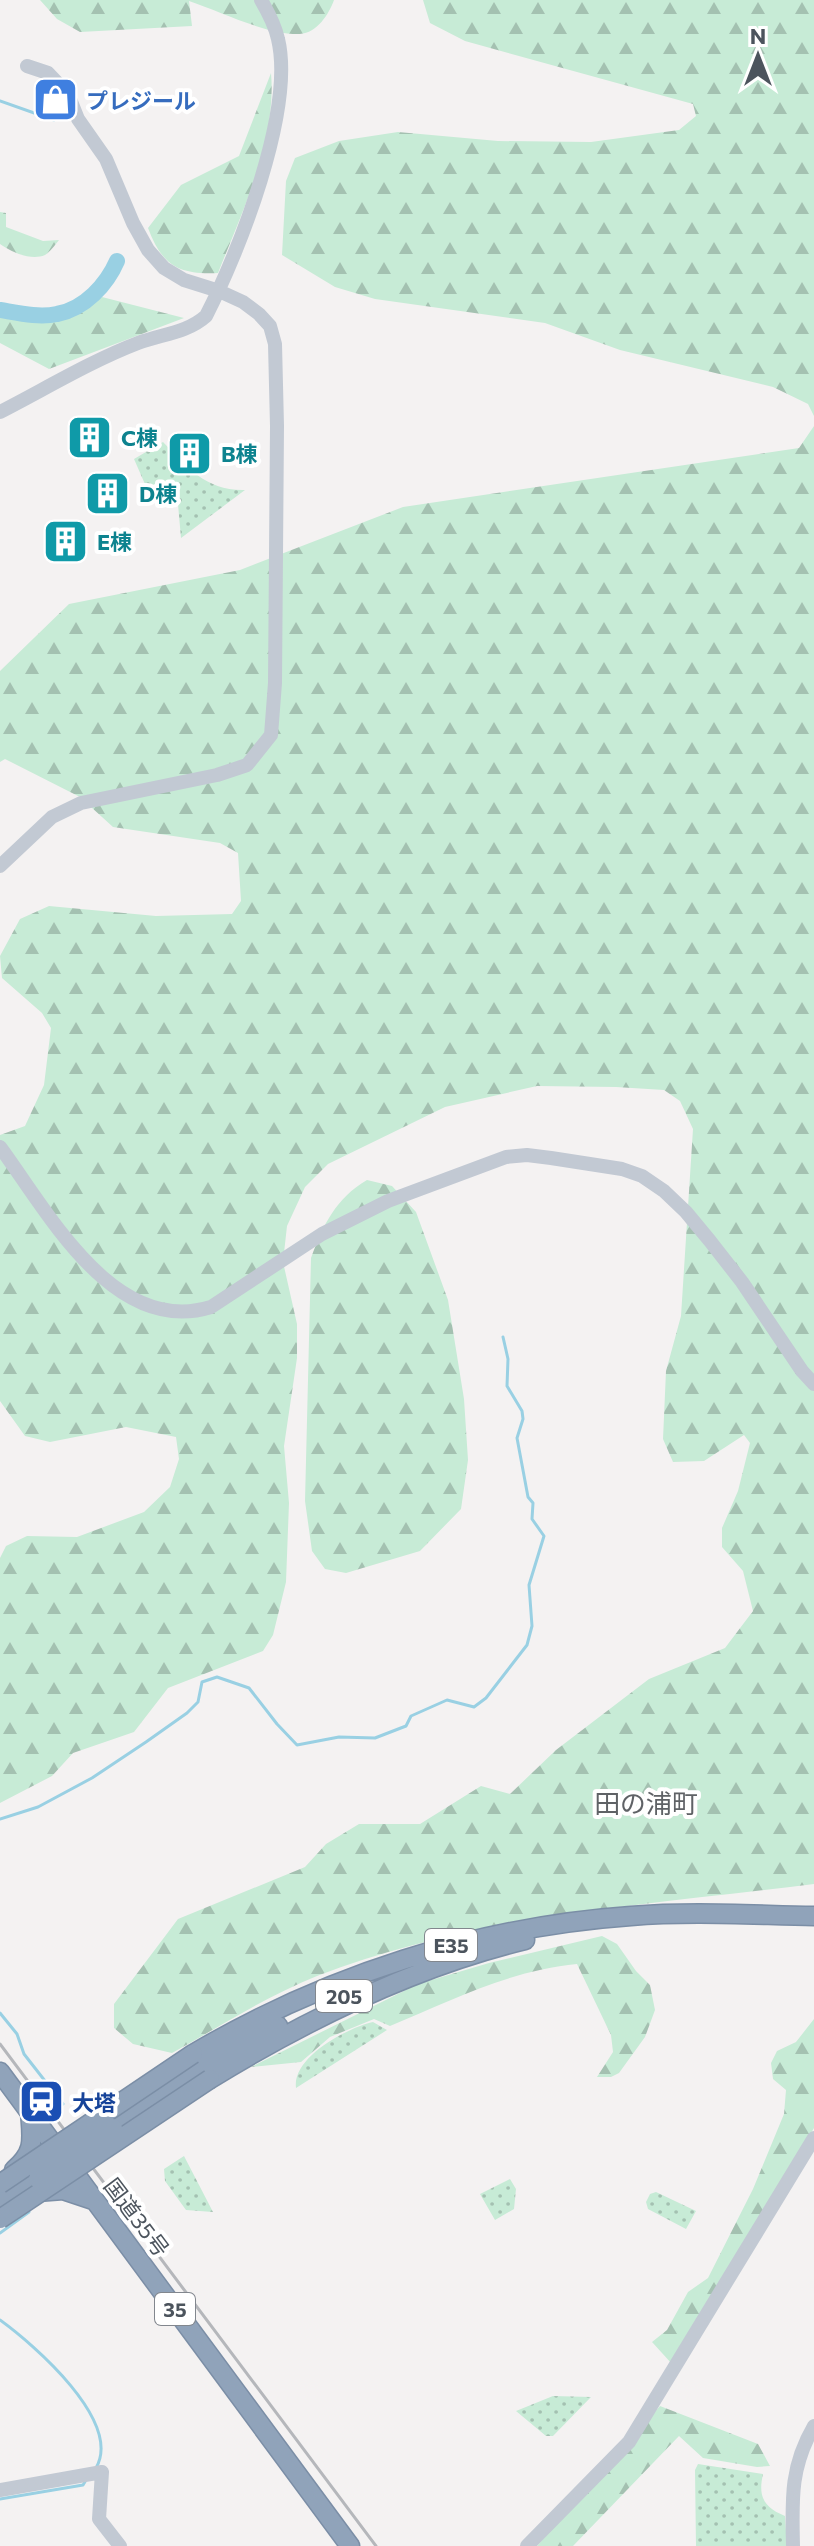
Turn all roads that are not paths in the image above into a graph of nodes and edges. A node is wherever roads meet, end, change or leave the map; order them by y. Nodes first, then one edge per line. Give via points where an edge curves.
1 (261, 0) edge
2 (27, 66) dead end
3 (219, 291) junction
4 (0, 412) edge
5 (0, 866) edge
6 (0, 1147) edge
7 (814, 1384) edge
8 (730, 1915) junction
9 (814, 1916) edge
10 (600, 1926) junction
11 (399, 1960) junction
12 (0, 2072) edge
13 (30, 2112) junction
14 (112, 2126) junction
15 (814, 2138) edge
16 (61, 2155) junction
17 (5, 2178) edge
18 (35, 2182) junction
19 (0, 2199) edge
20 (95, 2201) junction
21 (0, 2213) edge
22 (0, 2219) edge
23 (814, 2426) edge
24 (0, 2490) edge
25 (347, 2545) edge
26 (120, 2546) edge
27 (527, 2546) edge
28 (793, 2546) edge

1 - 3 street via 279,40 279,103 248,221
2 - 3 street via 48,73 68,94 157,260 184,280
3 - 4 street via 194,327 113,354
3 - 5 street via 259,314 270,326 275,344 271,735 247,765 231,772 81,803 52,817
6 - 7 street via 99,1276 148,1306 177,1312 211,1307 362,1212 484,1163 527,1155 622,1169 642,1176 686,1212
8 - 9 highway, E35
8 - 10 highway, E35
8 - 11 highway, E35 via 634,1915 556,1923
10 - 14 highway, 205 via 481,1948 325,2004 241,2045
10 - 22 highway, E35, bridge via 515,1943 361,1997 210,2079
11 - 14 highway via 243,2033
11 - 17 highway, E35, bridge via 276,2009 193,2054
12 - 13 highway, 国道35号 / 35
13 - 16 highway, 国道35号 / 35
13 - 17 highway via 32,2144 25,2161
14 - 18 highway, 205, bridge
15 - 27 street via 629,2442
16 - 17 highway via 37,2157
16 - 18 highway, 205 via 55,2177
16 - 20 highway, 国道35号 / 35
18 - 19 highway, 205
18 - 20 highway via 42,2190 63,2190
18 - 21 highway, 205
20 - 25 highway, 国道35号 / 35
23 - 28 street via 794,2472
24 - 26 street via 102,2472 99,2519

